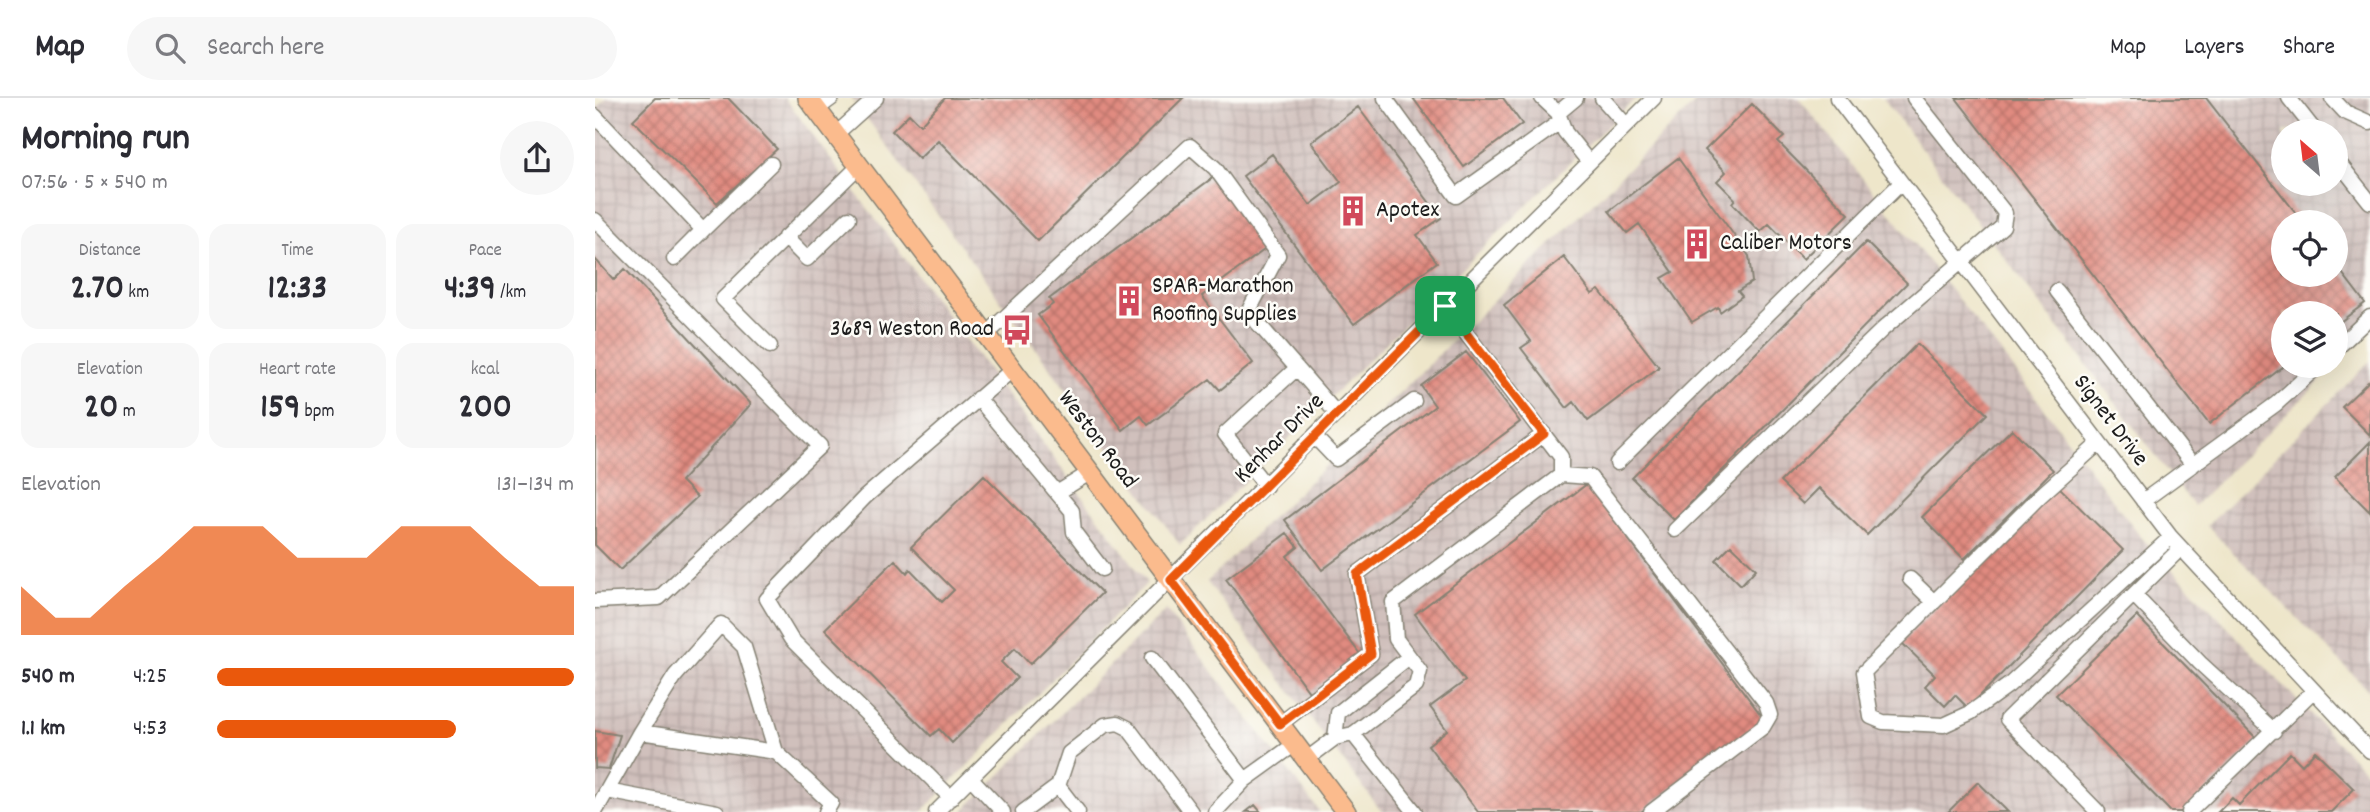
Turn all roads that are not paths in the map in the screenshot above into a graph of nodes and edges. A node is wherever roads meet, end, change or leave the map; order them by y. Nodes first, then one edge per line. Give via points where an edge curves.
1 (876, 98) edge
2 (1385, 98) edge
3 (1542, 98) edge
4 (1576, 98) edge
5 (1602, 98) edge
6 (1654, 98) edge
7 (1837, 98) edge
8 (1915, 98) edge
9 (2289, 98) edge
10 (2332, 98) edge
11 (819, 102) edge
12 (595, 116) edge
13 (1559, 117) junction
14 (2306, 119) edge
15 (2370, 123) edge
16 (1626, 125) junction
17 (836, 134) junction
18 (1588, 161) junction
19 (771, 163) dead end
20 (859, 166) junction
21 (2349, 175) edge
22 (1901, 183) junction
23 (2370, 202) edge
24 (849, 218) dead end
25 (595, 220) edge
26 (703, 230) junction
27 (785, 237) junction
28 (674, 259) dead end
29 (1960, 260) junction
30 (2057, 291) dead end
31 (1445, 306) junction
32 (2370, 317) edge
33 (986, 334) junction
34 (2348, 338) edge
35 (769, 346) dead end
36 (1297, 368) junction
37 (1013, 369) junction
38 (2305, 378) edge
39 (978, 398) junction
40 (1414, 401) dead end
41 (1337, 414) junction
42 (1544, 434) junction
43 (1315, 437) junction
44 (2098, 444) junction
45 (1616, 463) dead end
46 (2193, 465) junction
47 (1091, 472) junction
48 (1561, 475) junction
49 (1266, 486) junction
50 (1057, 494) junction
51 (2143, 500) junction
52 (1675, 530) dead end
53 (2176, 542) junction
54 (1102, 569) dead end
55 (1910, 579) dead end
56 (1171, 580) junction
57 (2134, 595) junction
58 (595, 601) edge
59 (1934, 602) junction
60 (1409, 657) junction
61 (1152, 658) dead end
62 (2313, 691) junction
63 (1280, 724) junction
64 (2274, 731) junction
65 (640, 732) junction
66 (1353, 734) junction
67 (1335, 738) junction
68 (2370, 751) edge
69 (776, 752) junction
70 (1301, 752) junction
71 (971, 778) junction
72 (1245, 780) junction
73 (1058, 786) junction
74 (607, 791) junction
75 (951, 797) junction
76 (595, 812) edge
77 (717, 812) edge
78 (826, 812) edge
79 (936, 812) edge
80 (1003, 812) edge
81 (1023, 812) edge
82 (1078, 812) edge
83 (1191, 812) edge
84 (1215, 812) edge
85 (1346, 812) edge
86 (1415, 812) edge
87 (1651, 812) edge
88 (2098, 812) edge
89 (2189, 812) edge

1 - 17 street
2 - 13 street via 1456,196
3 - 13 street
4 - 13 street
5 - 16 street
6 - 16 street, Kenhar Drive
7 - 22 street, Signet Drive
8 - 29 street via 2005,213 2003,226
9 - 14 street
10 - 15 street via 2345,112
11 - 17 main road, Weston Road
12 - 26 street
13 - 18 street
16 - 18 street, Kenhar Drive
17 - 20 main road, Weston Road
18 - 31 street, Kenhar Drive
19 - 26 street
20 - 27 street
20 - 33 main road, Weston Road
21 - 23 street
22 - 29 street, Signet Drive
22 - 45 street
24 - 27 street via 807,259
25 - 58 street via 820,446 659,598
26 - 28 street
27 - 35 street via 723,299
29 - 44 street, Signet Drive
29 - 52 street
30 - 46 street
31 - 41 street, Kenhar Drive
31 - 42 street
32 - 34 street
33 - 36 street via 1190,145 1216,168 1278,255 1248,312
33 - 37 main road, Weston Road
36 - 41 street
36 - 49 street via 1225,434
37 - 39 street
37 - 47 main road, Weston Road
38 - 46 street
39 - 50 street
39 - 75 street via 865,497 767,599 791,639
40 - 43 street via 1336,459
41 - 43 street, Kenhar Drive
42 - 48 street via 1561,457
42 - 63 street via 1357,574 1371,654
43 - 49 street, Kenhar Drive
44 - 51 street, Signet Drive
44 - 59 street
46 - 51 street
47 - 50 street
47 - 56 main road, Weston Road
48 - 60 street via 1393,602 1396,639
48 - 87 street via 1590,477 1766,703 1770,715 1763,727
49 - 56 street, Kenhar Drive
50 - 54 street via 1072,511 1074,532
51 - 53 street, Signet Drive
53 - 57 street
53 - 59 street via 1970,713 1944,725 1883,722 1871,717 1864,672
53 - 62 street, Signet Drive
55 - 59 street
56 - 63 main road, Weston Road
56 - 71 street, Kenhar Drive
57 - 64 street
57 - 88 street via 2007,719
60 - 66 street via 1420,671 1416,686
60 - 67 street via 1338,713
61 - 72 street
62 - 64 street
62 - 68 street, Signet Drive
63 - 70 main road, Weston Road
64 - 89 street
65 - 69 street
65 - 69 street via 675,677 720,624 744,647
65 - 74 street
66 - 67 street
66 - 86 street
67 - 70 street
69 - 78 street via 831,803
70 - 72 street
70 - 85 main road, Weston Road
71 - 75 street, Kenhar Drive
71 - 80 street
72 - 84 street
73 - 81 street
73 - 82 street
73 - 83 street via 1069,753 1105,725 1118,723 1128,728
74 - 76 street
74 - 77 street
75 - 79 street, Kenhar Drive

